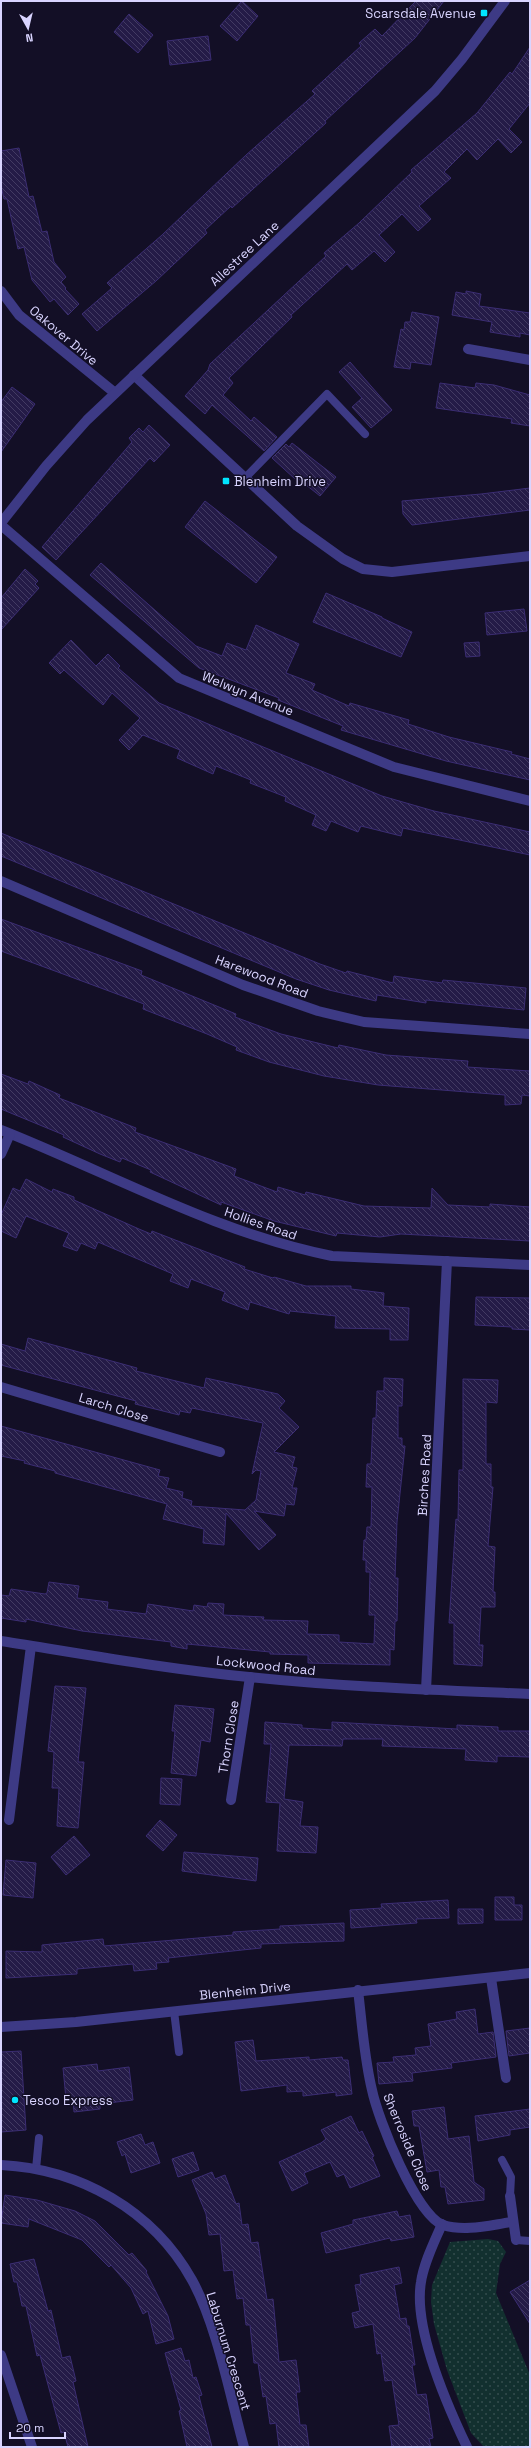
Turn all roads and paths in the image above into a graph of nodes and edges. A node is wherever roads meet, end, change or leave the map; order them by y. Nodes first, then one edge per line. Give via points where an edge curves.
1 (505, 1) edge
2 (1, 291) edge
3 (468, 349) dead end
4 (530, 360) edge
5 (134, 375) junction
6 (115, 393) junction
7 (365, 434) dead end
8 (244, 479) junction
9 (1, 524) edge
10 (530, 556) edge
11 (530, 801) edge
12 (1, 881) edge
13 (530, 1034) edge
14 (5, 1132) edge
15 (1, 1154) edge
16 (447, 1261) junction
17 (530, 1265) edge
18 (1, 1387) edge
19 (220, 1452) dead end
20 (1, 1641) edge
21 (30, 1646) junction
22 (250, 1677) junction
23 (426, 1690) junction
24 (530, 1694) edge
25 (231, 1800) dead end
26 (9, 1820) dead end
27 (530, 1973) edge
28 (491, 1978) junction
29 (358, 1990) junction
30 (174, 2011) junction
31 (1, 2027) edge
32 (179, 2052) dead end
33 (506, 2078) dead end
34 (39, 2138) dead end
35 (502, 2160) dead end
36 (1, 2166) edge
37 (36, 2169) junction
38 (510, 2196) joint
39 (512, 2222) junction
40 (442, 2224) junction
41 (516, 2240) joint
42 (530, 2241) edge
43 (1, 2355) edge
44 (32, 2447) edge
45 (244, 2447) edge
46 (467, 2447) edge

1 - 5 street, Allestree Lane via 462,59 403,124 280,236
2 - 6 street, Oakover Drive via 19,315
3 - 4 street
5 - 6 street, Allestree Lane
5 - 8 street
6 - 9 street, Allestree Lane via 69,438
7 - 8 lane via 327,394
8 - 10 street via 321,545 363,569 392,572
9 - 11 street, Welwyn Avenue via 179,678 394,767
12 - 13 street, Harewood Road via 243,985 318,1011 364,1022
14 - 15 street
14 - 16 street, Hollies Road via 207,1218 264,1239 332,1256
16 - 17 street, Hollies Road
16 - 23 street, Birches Road
18 - 19 street, Larch Close
20 - 21 street, Lockwood Road
21 - 22 street, Lockwood Road via 169,1668
21 - 26 street
22 - 23 street, Lockwood Road
22 - 25 street, Thorn Close
23 - 24 street, Lockwood Road
27 - 28 street, Blenheim Drive
28 - 29 street, Blenheim Drive
28 - 33 street
29 - 30 street, Blenheim Drive
29 - 40 street, Sherroside Close via 368,2073 379,2111 416,2197 430,2215
30 - 31 street, Blenheim Drive
30 - 32 lane
34 - 37 lane
35 - 38 lane via 511,2177
36 - 37 street, Laburnum Crescent
37 - 45 street, Laburnum Crescent via 65,2176 120,2201 146,2223 176,2257 192,2280 203,2305
38 - 39 street
39 - 40 street, Sherroside Close via 460,2228
39 - 41 street
40 - 46 street via 421,2282 421,2312 442,2394
41 - 42 lane
43 - 44 street

